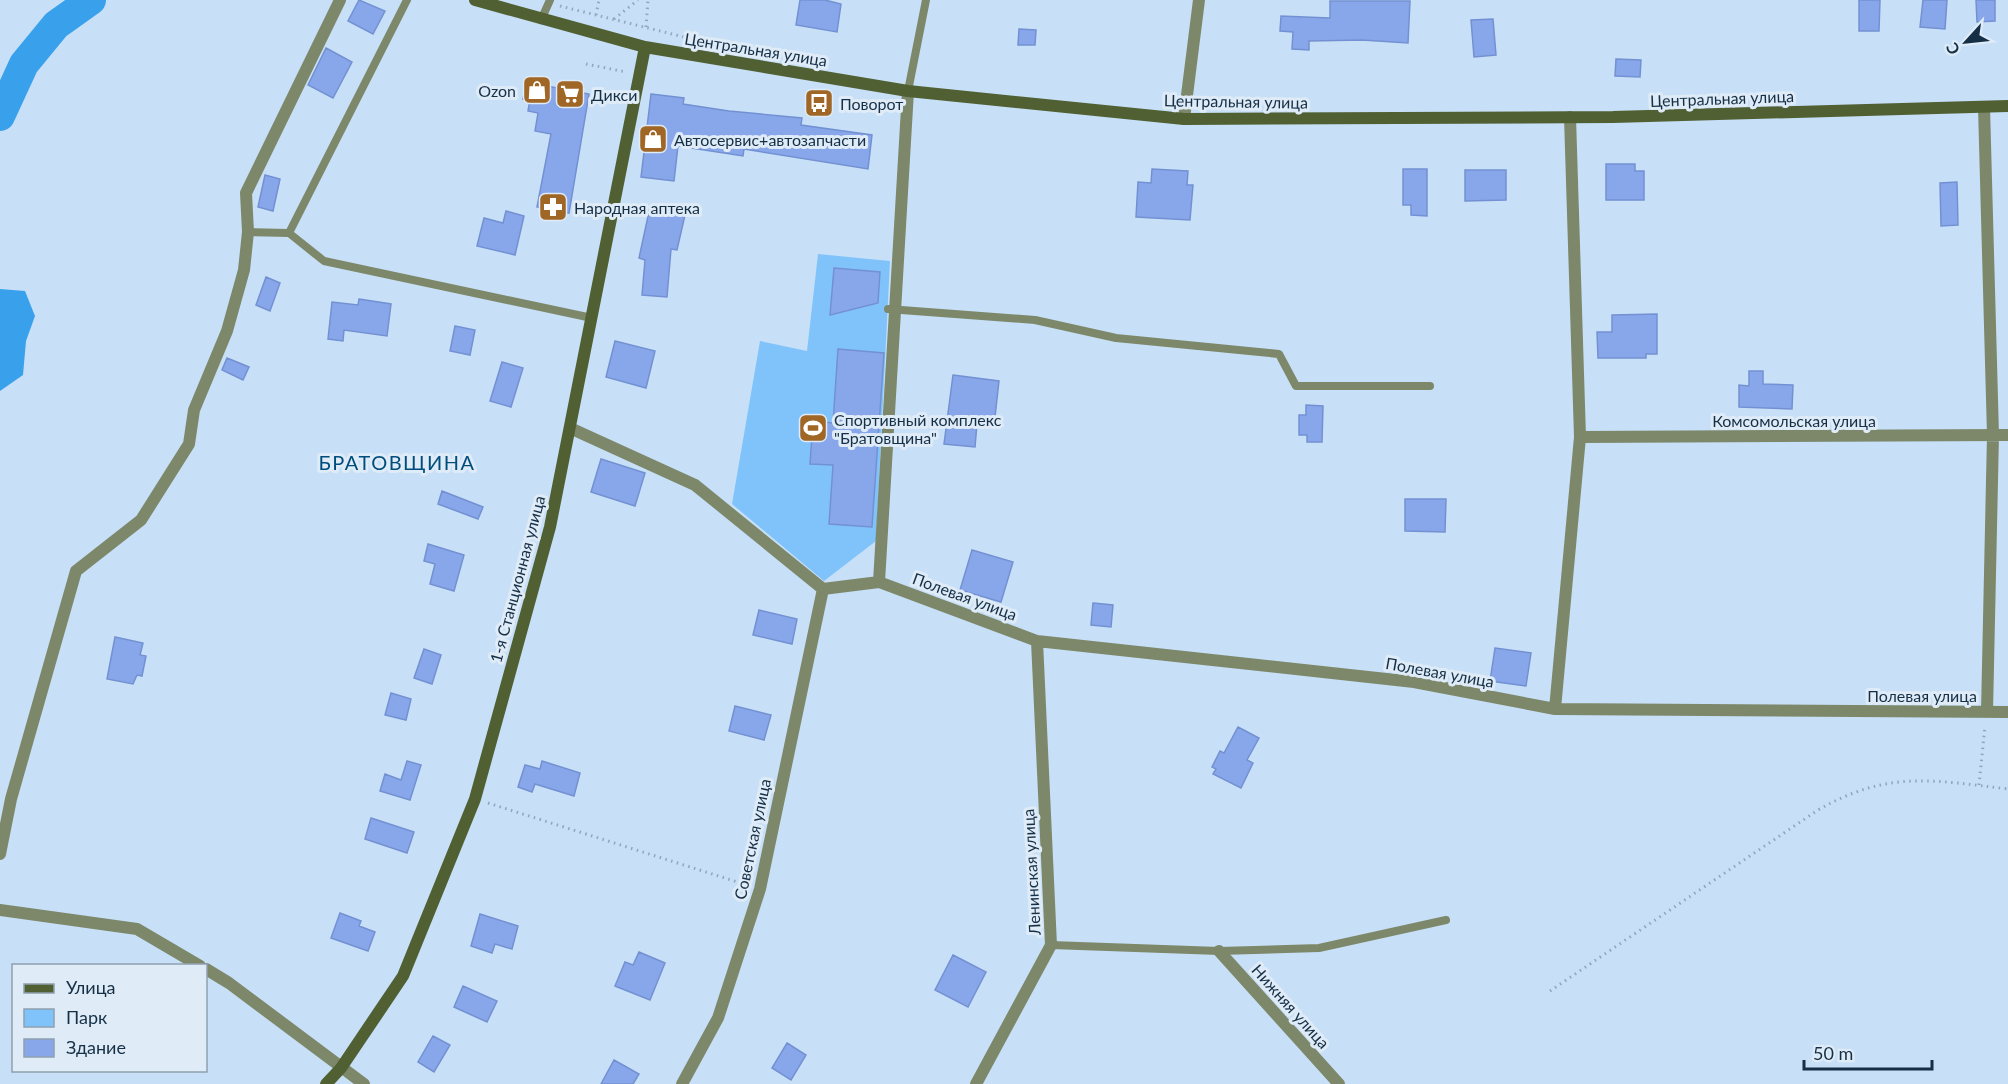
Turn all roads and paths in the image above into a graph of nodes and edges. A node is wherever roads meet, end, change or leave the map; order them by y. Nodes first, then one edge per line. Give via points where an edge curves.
1 (340, 0) edge
2 (407, 0) edge
3 (476, 0) edge
4 (599, 0) edge
5 (638, 0) edge
6 (648, 0) edge
7 (926, 0) edge
8 (1199, 0) edge
9 (549, 2) edge
10 (614, 19) dead end
11 (541, 20) junction
12 (646, 27) dead end
13 (645, 47) junction
14 (586, 64) dead end
15 (640, 75) junction
16 (908, 91) junction
17 (2008, 106) edge
18 (1984, 107) junction
19 (1570, 117) junction
20 (1184, 119) junction
21 (248, 232) junction
22 (289, 233) junction
23 (890, 309) junction
24 (592, 318) junction
25 (1430, 386) dead end
26 (570, 428) junction
27 (1994, 435) junction
28 (2008, 435) edge
29 (1580, 437) junction
30 (879, 582) junction
31 (823, 589) junction
32 (1037, 640) junction
33 (1555, 709) junction
34 (1987, 712) junction
35 (2008, 712) edge
36 (1979, 786) junction
37 (2008, 789) edge
38 (475, 799) junction
39 (0, 854) edge
40 (760, 889) junction
41 (0, 910) edge
42 (1446, 920) dead end
43 (1051, 945) junction
44 (1219, 951) junction
45 (197, 964) edge
46 (207, 970) edge
47 (1550, 991) dead end
48 (341, 1068) junction
49 (326, 1084) edge
50 (364, 1084) edge
51 (682, 1084) edge
52 (976, 1084) edge
53 (1339, 1084) edge

1 - 21 street via 246,194
2 - 22 lane
3 - 11 main road, Центральная улица
4 - 9 path via 596,15
5 - 10 path
6 - 12 path
7 - 16 lane
8 - 20 street
9 - 11 lane
11 - 13 main road, Центральная улица
13 - 15 main road, 1-я Станционная улица
13 - 16 main road, Центральная улица
14 - 15 path
15 - 24 main road, 1-я Станционная улица
16 - 20 main road, Центральная улица
16 - 23 street
17 - 18 main road, Центральная улица
18 - 19 main road, Центральная улица
18 - 27 street
19 - 20 main road, Центральная улица
19 - 29 street
21 - 22 lane
21 - 39 street via 230,321 194,410 189,444 141,520 76,571 11,800
22 - 24 lane via 324,261
23 - 25 lane via 1035,320 1116,338 1279,354 1296,386
23 - 30 street
24 - 26 main road, 1-я Станционная улица
26 - 31 street via 695,485
26 - 38 main road, 1-я Станционная улица via 550,526
27 - 28 street, Комсомольская улица
27 - 29 street, Комсомольская улица
27 - 34 street
29 - 33 street
30 - 31 street
30 - 32 street, Полевая улица
31 - 40 street, Советская улица
32 - 33 street, Полевая улица via 1414,682
32 - 43 street, Ленинская улица
33 - 34 street, Полевая улица
34 - 35 street, Полевая улица
34 - 36 path
36 - 37 path
36 - 47 path via 1911,779 1846,794
38 - 40 path
38 - 48 main road, 1-я Станционная улица via 403,976
40 - 51 street, Советская улица via 718,1018
41 - 45 street via 137,929
42 - 44 lane via 1319,948
43 - 44 lane
43 - 52 street, Ленинская улица
44 - 53 street, Нижняя улица
46 - 48 street
48 - 49 main road, 1-я Станционная улица
48 - 50 street

